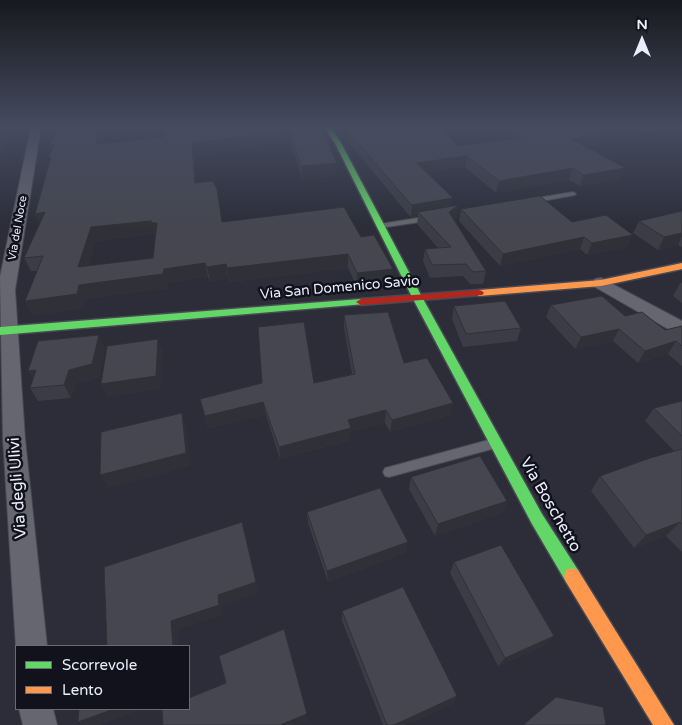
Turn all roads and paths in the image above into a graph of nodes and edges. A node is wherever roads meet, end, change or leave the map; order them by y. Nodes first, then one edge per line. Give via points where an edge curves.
1 (30, 161) edge
2 (347, 161) edge
3 (573, 194) dead end
4 (524, 202) edge
5 (438, 216) edge
6 (380, 226) junction
7 (682, 266) edge
8 (601, 283) junction
9 (417, 297) junction
10 (682, 329) edge
11 (4, 330) edge
12 (7, 441) edge
13 (496, 443) junction
14 (389, 472) dead end
15 (31, 645) edge
16 (36, 710) edge
17 (40, 725) edge
18 (664, 725) edge

1 - 11 street, Via del Noce via 6,290
2 - 6 street, Via Boschetto
3 - 4 lane
5 - 6 lane
6 - 9 street, Via Boschetto
7 - 8 street, Via San Domenico Savio
8 - 9 street, Via San Domenico Savio
8 - 10 street
9 - 11 street, Via San Domenico Savio
9 - 13 street, Via Boschetto
11 - 12 street, Via degli Ulivi
12 - 15 street, Via degli Ulivi
13 - 14 lane
13 - 18 street, Via Boschetto via 537,519
16 - 17 street

